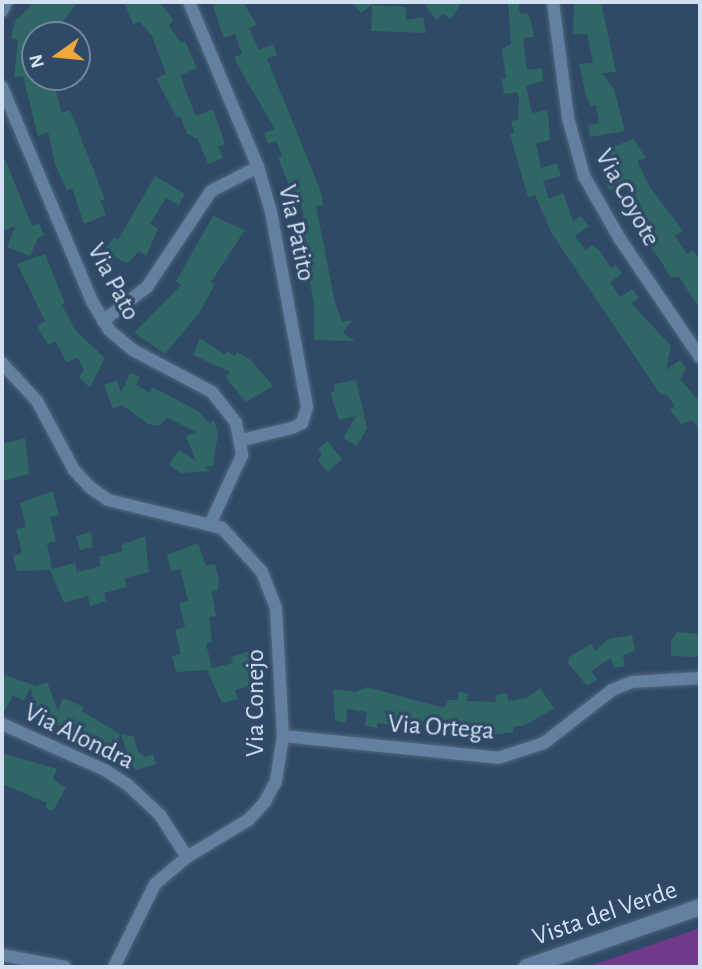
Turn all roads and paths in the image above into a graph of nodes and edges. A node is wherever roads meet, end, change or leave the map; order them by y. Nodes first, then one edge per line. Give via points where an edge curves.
1 (6, 2) edge
2 (189, 2) edge
3 (553, 2) edge
4 (2, 11) edge
5 (2, 87) edge
6 (258, 167) junction
7 (103, 320) junction
8 (700, 357) edge
9 (2, 362) edge
10 (242, 440) junction
11 (211, 522) junction
12 (700, 678) edge
13 (2, 724) edge
14 (284, 736) junction
15 (187, 857) junction
16 (700, 907) edge
17 (2, 955) edge
18 (65, 967) edge
19 (114, 967) edge
20 (527, 967) edge

1 - 4 street
2 - 6 street, Via Patito
3 - 8 street, Via Coyote via 568,118 584,176 620,239
5 - 7 street, Via Pato
6 - 7 street via 211,191 147,287
6 - 10 street, Via Patito via 271,212 307,407 302,423
7 - 10 street, Via Pato via 118,341 212,392 228,408
9 - 11 street via 37,401 74,470 90,488 108,500
10 - 11 street via 237,472
11 - 14 street, Via Conejo via 250,555 270,588 280,640
12 - 14 street, Via Ortega via 632,682 611,691 544,743 498,758
13 - 15 street, Via Alondra via 105,769 128,785 160,815
14 - 15 street, Via Conejo via 276,781 265,802 248,820
15 - 19 street, Via Conejo via 155,884
16 - 20 street, Vista del Verde
17 - 18 street

